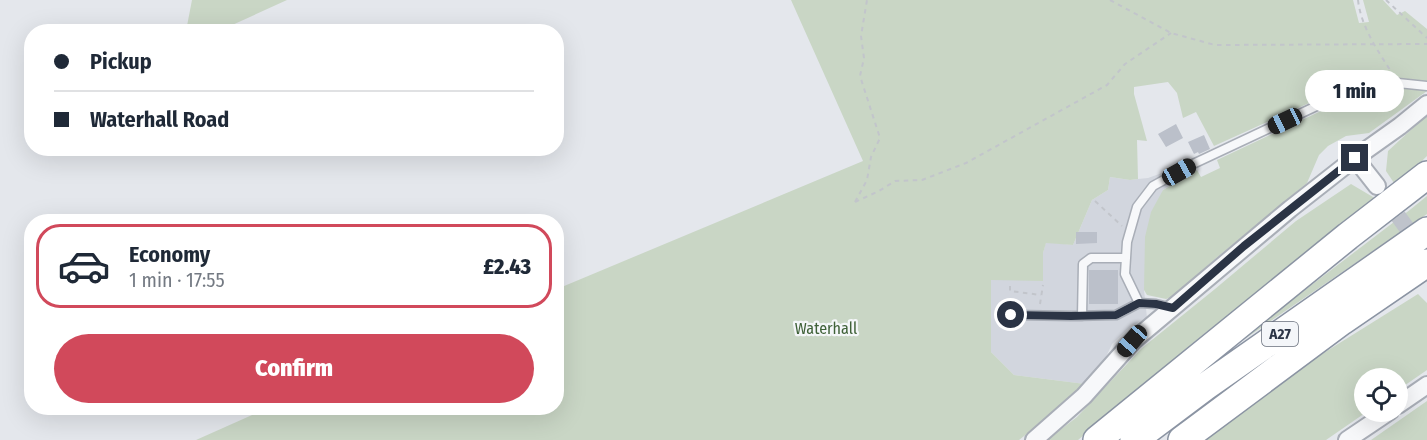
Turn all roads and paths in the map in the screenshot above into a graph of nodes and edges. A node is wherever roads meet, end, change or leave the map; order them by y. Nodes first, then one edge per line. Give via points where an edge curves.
1 (867, 0) edge
2 (1110, 0) edge
3 (1358, 0) edge
4 (1386, 0) edge
5 (1171, 33) junction
6 (1427, 38) edge
7 (1373, 44) junction
8 (1427, 44) edge
9 (1398, 83) junction
10 (1427, 86) edge
11 (1427, 104) edge
12 (1355, 158) junction
13 (1427, 175) edge
14 (1377, 186) tunnel mouth
15 (1095, 201) dead end
16 (1131, 227) junction
17 (1427, 231) edge
18 (1125, 258) junction
19 (1427, 263) edge
20 (1043, 285) dead end
21 (1010, 286) dead end
22 (1041, 295) junction
23 (1139, 303) junction
24 (1173, 308) junction
25 (1011, 315) dead end
26 (1038, 316) junction
27 (1082, 316) junction
28 (1427, 385) edge
29 (1408, 398) edge
30 (1374, 422) edge
31 (1034, 440) edge
32 (1097, 440) edge
33 (1134, 440) edge
34 (1182, 440) edge
35 (1347, 440) edge

1 - 5 path via 860,76 880,138 867,180 855,202 895,181 922,180 966,163 1107,85 1125,64
2 - 5 path
3 - 7 path
4 - 6 path
5 - 7 path via 1215,45
7 - 8 path
7 - 9 path
9 - 10 lane
9 - 16 lane via 1323,104 1192,164 1153,186 1137,207
11 - 12 street
12 - 14 street
12 - 24 street
13 - 32 highway
15 - 16 path via 1121,226
16 - 18 lane
17 - 33 highway, A27
18 - 23 lane via 1125,274
18 - 27 lane via 1091,258 1083,264
19 - 34 highway, A27
20 - 22 path
21 - 22 path via 1010,291
22 - 26 path
23 - 24 lane
23 - 27 lane via 1116,315
24 - 31 street via 1132,341 1084,396
25 - 26 lane
26 - 27 lane
28 - 29 street
30 - 35 street

